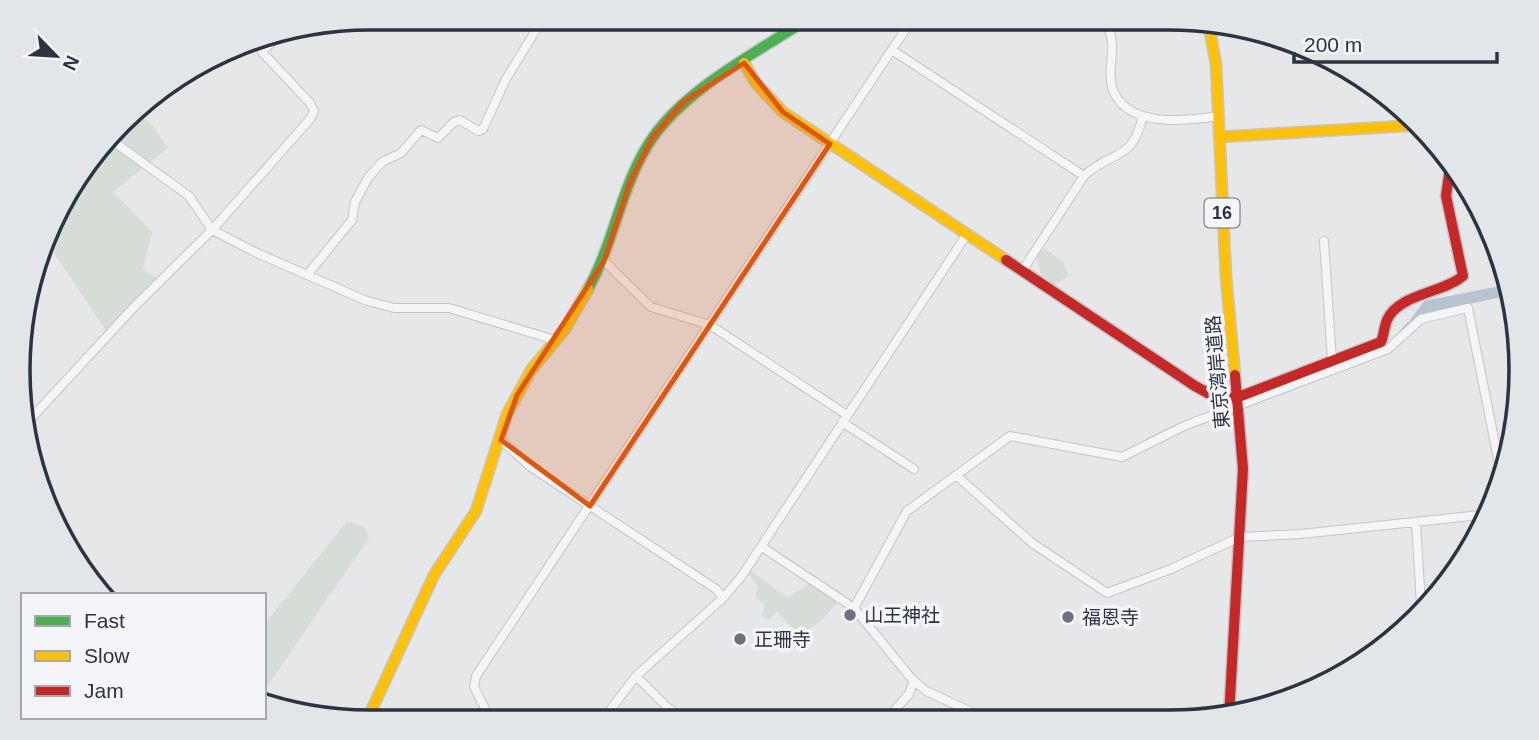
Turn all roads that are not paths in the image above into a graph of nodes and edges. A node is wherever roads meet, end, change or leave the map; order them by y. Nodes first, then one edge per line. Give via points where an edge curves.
1 (536, 30) edge
2 (792, 30) edge
3 (905, 30) edge
4 (1109, 30) edge
5 (1210, 33) edge
6 (268, 46) edge
7 (892, 50) junction
8 (744, 63) junction
9 (1143, 116) junction
10 (1219, 116) junction
11 (1406, 126) edge
12 (1219, 137) junction
13 (116, 143) edge
14 (830, 144) junction
15 (1448, 175) edge
16 (1084, 176) junction
17 (212, 230) junction
18 (967, 234) junction
19 (1324, 242) dead end
20 (604, 261) junction
21 (1022, 271) junction
22 (308, 274) junction
23 (710, 325) junction
24 (555, 340) junction
25 (1332, 361) junction
26 (1237, 402) junction
27 (33, 416) edge
28 (844, 419) junction
29 (501, 440) junction
30 (1498, 458) edge
31 (914, 469) dead end
32 (957, 476) junction
33 (590, 506) junction
34 (1476, 516) edge
35 (1416, 522) junction
36 (1240, 537) junction
37 (762, 547) junction
38 (723, 598) junction
39 (1421, 599) edge
40 (854, 608) junction
41 (636, 676) junction
42 (914, 680) junction
43 (1230, 705) edge
44 (372, 710) edge
45 (486, 710) edge
46 (610, 710) edge
47 (671, 710) edge
48 (895, 710) edge
49 (967, 710) edge

1 - 22 street via 483,129 478,131 460,120 438,138 421,130 401,153 382,162 361,187 352,219
2 - 8 main road
3 - 7 street
4 - 9 street via 1115,94 1125,108
5 - 10 main road, 東京湾岸道路 / 16
6 - 17 street via 262,52 314,111
7 - 14 street
7 - 16 street
8 - 14 main road via 783,112
8 - 20 main road via 683,102 652,138 630,181
9 - 10 street via 1187,121
9 - 16 street via 1139,134 1122,155 1095,165
10 - 12 main road, 東京湾岸道路 / 16
11 - 12 main road
12 - 26 main road, 東京湾岸道路 / 16
13 - 17 street via 189,196
14 - 18 main road
14 - 23 street
15 - 25 main road via 1444,186 1448,222 1463,276 1393,312 1381,342
16 - 21 street
17 - 22 street
17 - 27 street
18 - 21 main road
18 - 28 street
19 - 25 street
20 - 23 street via 651,307
20 - 24 main road
21 - 26 main road via 1205,392
22 - 24 street via 367,301 394,307 449,308
23 - 28 street
23 - 33 street
24 - 29 main road via 516,395
25 - 26 main road
26 - 30 street via 1388,349 1421,319 1468,308
26 - 32 street via 1122,457 1010,436
26 - 36 main road, 東京湾岸道路 / 16 via 1243,469
28 - 31 street
28 - 37 street
29 - 33 street via 531,467
29 - 44 main road via 476,511 434,575
32 - 36 street via 1032,543 1107,593
32 - 40 street via 908,511
33 - 38 street
33 - 45 street via 476,676 474,687
34 - 35 street
35 - 36 street
35 - 39 street
36 - 43 main road, 東京湾岸道路 / 16
37 - 38 street
37 - 40 street
38 - 41 street
40 - 42 street
41 - 46 street
41 - 47 street
42 - 48 street
42 - 49 street

